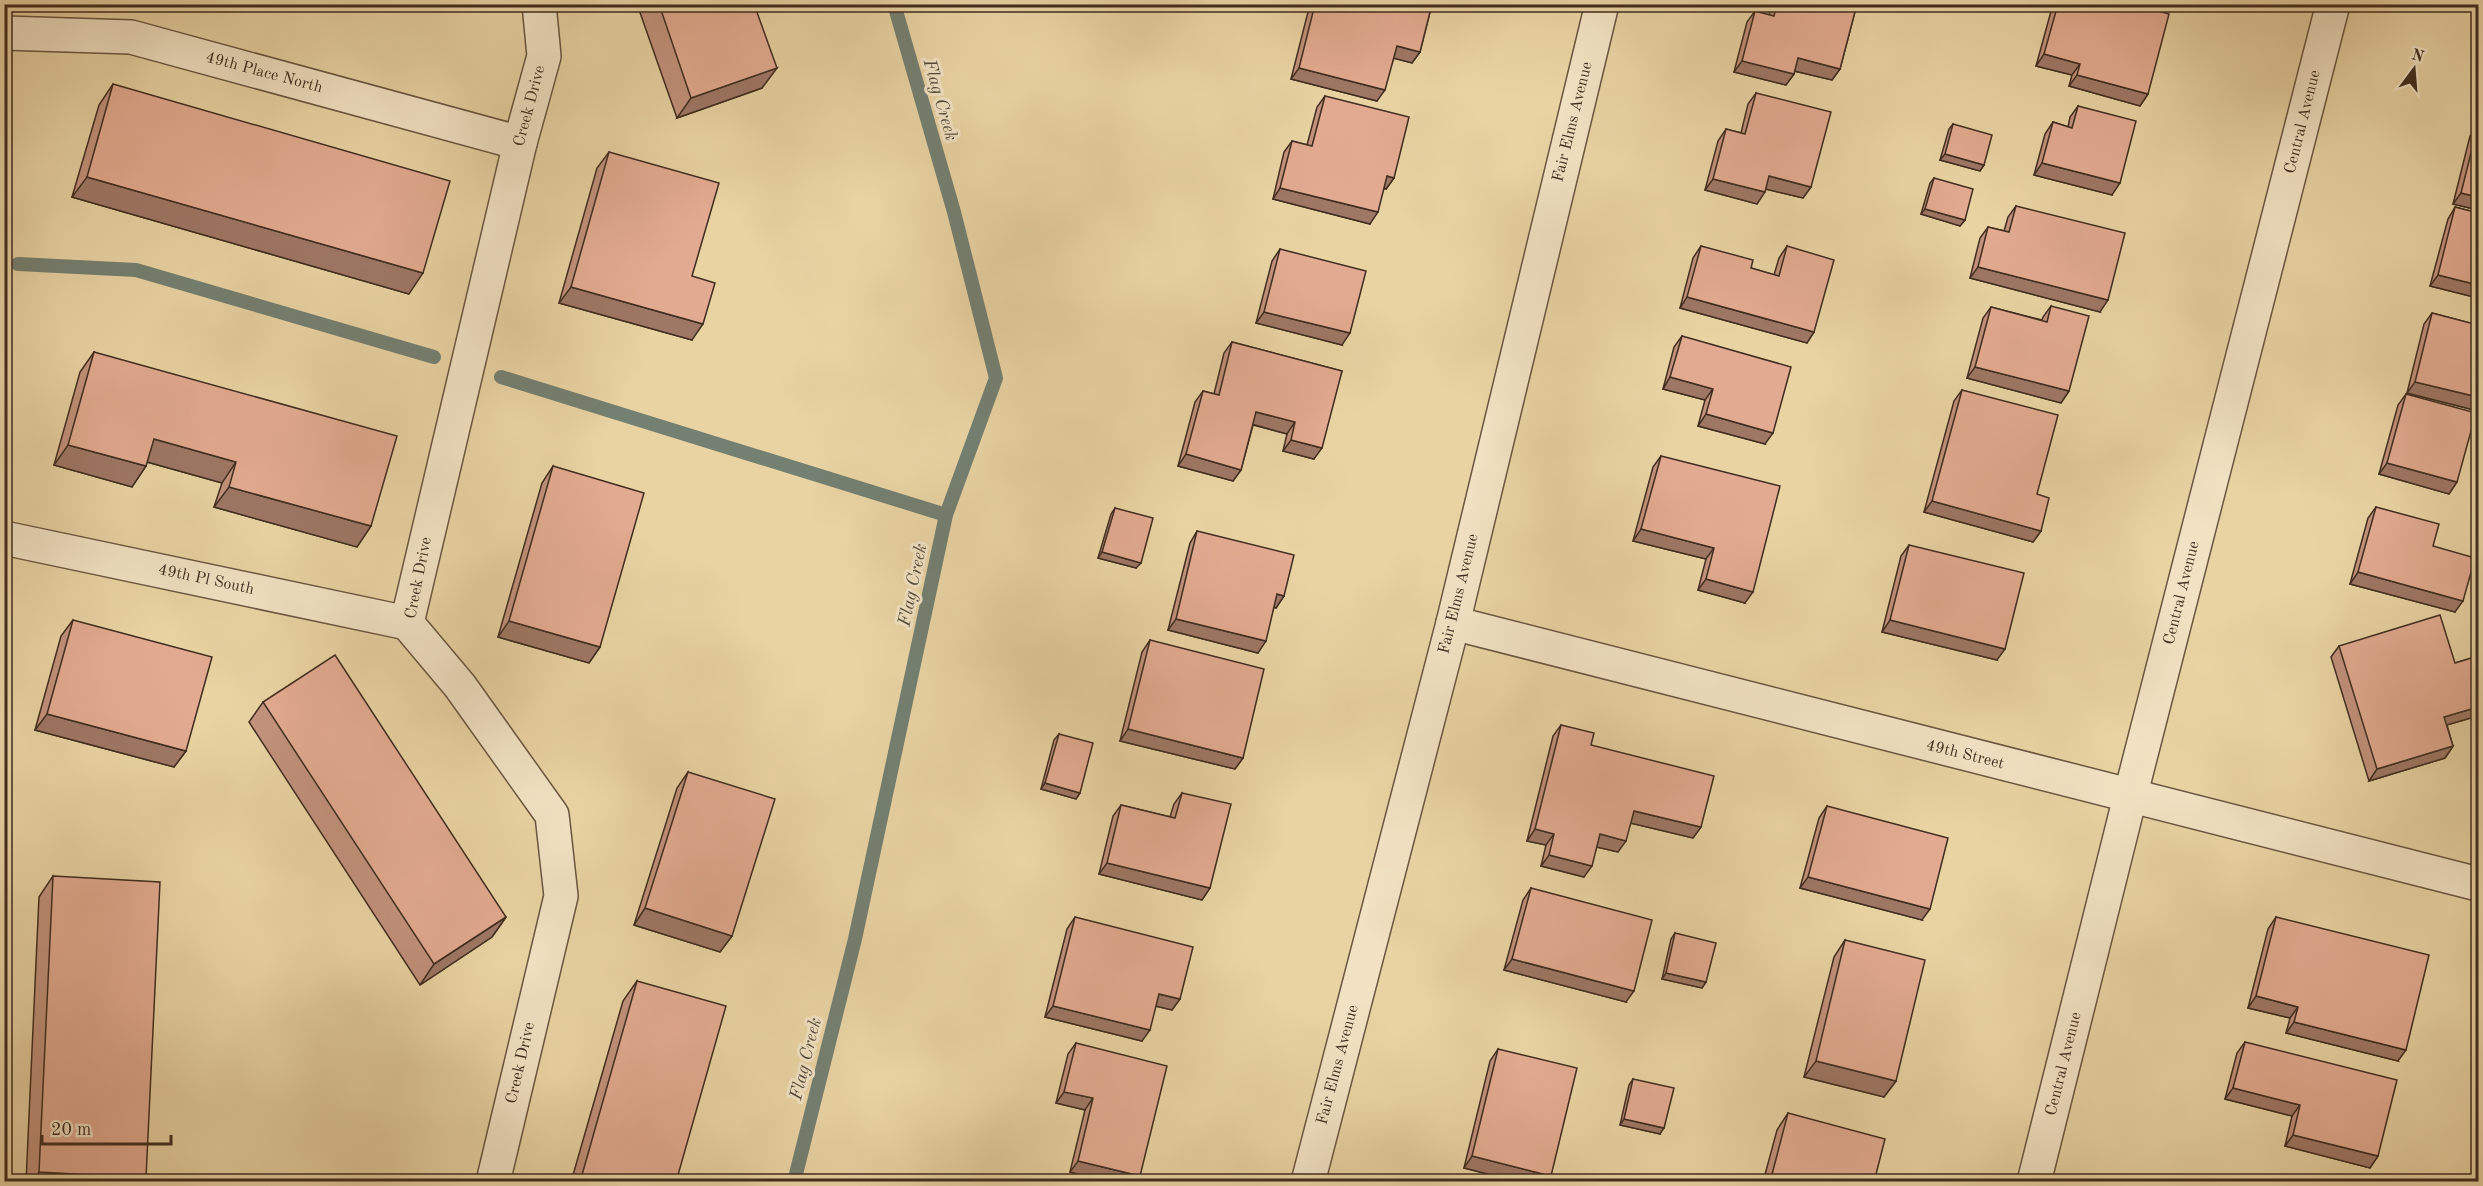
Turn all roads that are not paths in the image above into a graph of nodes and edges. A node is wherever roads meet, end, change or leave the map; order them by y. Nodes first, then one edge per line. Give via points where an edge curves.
1 (539, 4) edge
2 (1602, 4) edge
3 (2333, 4) edge
4 (4, 33) edge
5 (520, 143) junction
6 (4, 538) edge
7 (407, 623) junction
8 (1453, 623) junction
9 (2130, 797) junction
10 (2478, 884) edge
11 (493, 1182) edge
12 (1308, 1182) edge
13 (2034, 1182) edge

1 - 5 street, Creek Drive via 544,56
2 - 8 street, Fair Elms Avenue
3 - 9 street, Central Avenue
4 - 5 street, 49th Place North via 131,37
5 - 7 street, Creek Drive
6 - 7 street, 49th Pl South
7 - 11 street, Creek Drive via 460,686 552,815 561,896
8 - 9 street, 49th Street
8 - 12 street, Fair Elms Avenue
9 - 10 street, 49th Street
9 - 13 street, Central Avenue

